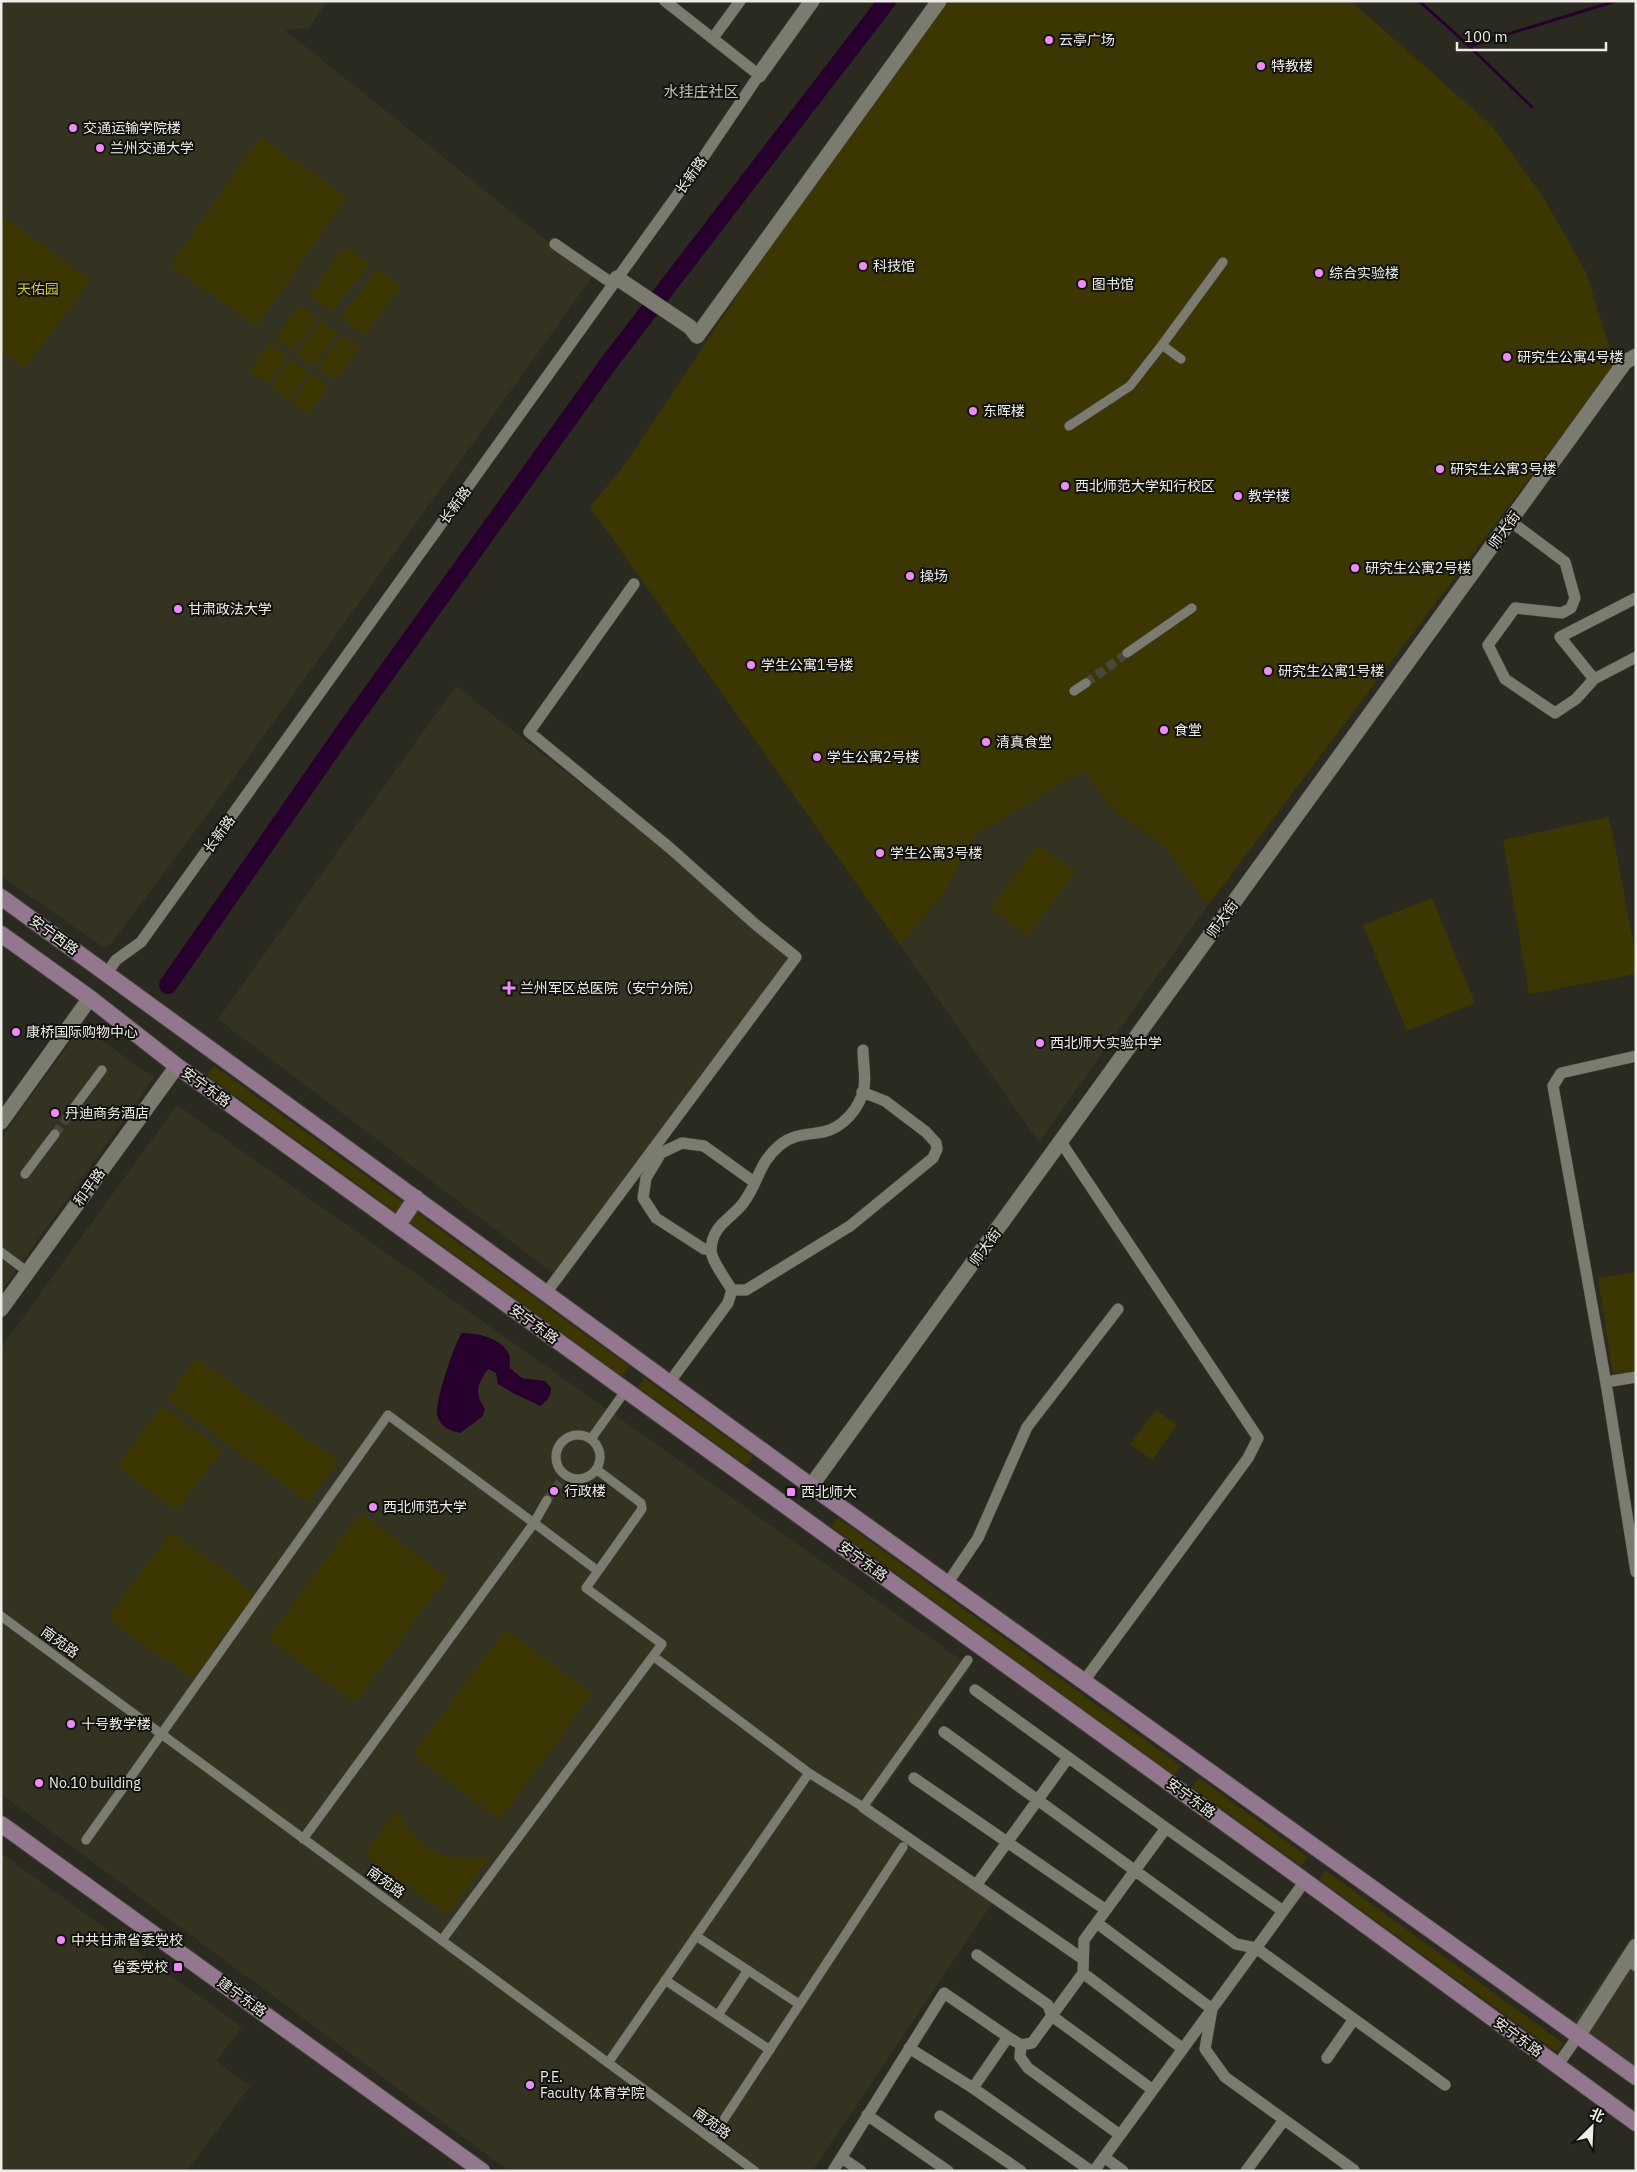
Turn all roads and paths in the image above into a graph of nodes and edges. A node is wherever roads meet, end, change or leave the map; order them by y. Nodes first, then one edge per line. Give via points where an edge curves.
1 (665, 1) edge
2 (740, 1) edge
3 (812, 1) edge
4 (939, 1) edge
5 (713, 38) junction
6 (759, 74) junction
7 (555, 244) dead end
8 (1223, 262) dead end
9 (615, 281) junction
10 (1162, 345) junction
11 (1636, 356) edge
12 (1180, 359) dead end
13 (1069, 426) dead end
14 (1510, 521) junction
15 (634, 584) dead end
16 (1636, 598) edge
17 (1192, 608) dead end
18 (1128, 654) tunnel mouth
19 (1636, 657) edge
20 (1594, 679) junction
21 (1086, 683) tunnel mouth
22 (1074, 691) dead end
23 (1, 896) edge
24 (1, 934) edge
25 (107, 973) junction
26 (90, 998) junction
27 (863, 1050) dead end
28 (1636, 1056) edge
29 (177, 1066) junction
30 (102, 1070) dead end
31 (862, 1092) junction
32 (73, 1109) tunnel mouth
33 (1, 1122) edge
34 (55, 1134) tunnel mouth
35 (1061, 1142) junction
36 (25, 1174) dead end
37 (754, 1182) junction
38 (416, 1198) junction
39 (398, 1225) junction
40 (711, 1249) junction
41 (1, 1252) edge
42 (28, 1272) junction
43 (732, 1290) junction
44 (546, 1293) junction
45 (1, 1309) edge
46 (1118, 1309) dead end
47 (1636, 1377) edge
48 (669, 1382) junction
49 (1606, 1382) junction
50 (626, 1390) junction
51 (591, 1439) junction
52 (596, 1469) junction
53 (811, 1486) junction
54 (547, 1500) tunnel mouth
55 (534, 1523) junction
56 (598, 1571) junction
57 (1636, 1572) edge
58 (947, 1584) junction
59 (1, 1616) edge
60 (653, 1656) junction
61 (968, 1660) dead end
62 (1084, 1681) junction
63 (975, 1690) dead end
64 (944, 1732) dead end
65 (162, 1734) junction
66 (1068, 1758) junction
67 (809, 1773) junction
68 (914, 1778) dead end
69 (1038, 1800) junction
70 (863, 1807) junction
71 (1, 1824) edge
72 (1166, 1828) junction
73 (303, 1839) junction
74 (86, 1840) dead end
75 (1007, 1842) junction
76 (903, 1847) dead end
77 (1136, 1870) junction
78 (1305, 1881) junction
79 (977, 1884) junction
80 (1106, 1910) junction
81 (1283, 1911) junction
82 (1097, 1923) junction
83 (696, 1936) junction
84 (442, 1940) junction
85 (1636, 1946) edge
86 (1256, 1948) junction
87 (976, 1955) dead end
88 (1083, 1959) junction
89 (1631, 1964) edge
90 (748, 1970) junction
91 (1082, 1973) junction
92 (665, 1980) junction
93 (800, 2004) junction
94 (1212, 2009) junction
95 (718, 2015) junction
96 (1052, 2016) junction
97 (1354, 2019) junction
98 (1578, 2036) junction
99 (1008, 2037) junction
100 (1021, 2045) junction
101 (909, 2048) junction
102 (1183, 2049) junction
103 (770, 2050) junction
104 (1327, 2058) dead end
105 (608, 2063) junction
106 (1556, 2066) junction
107 (1636, 2077) edge
108 (1445, 2086) dead end
109 (973, 2088) junction
110 (1153, 2090) junction
111 (867, 2115) junction
112 (940, 2116) dead end
113 (1284, 2120) junction
114 (1636, 2123) edge
115 (1120, 2135) junction
116 (711, 2138) junction
117 (1104, 2157) junction
118 (842, 2158) junction
119 (1354, 2170) edge
120 (482, 2171) edge
121 (755, 2171) edge
122 (833, 2171) edge
123 (861, 2171) edge
124 (948, 2171) edge
125 (1021, 2171) edge
126 (1092, 2171) edge
127 (1123, 2171) edge
128 (1246, 2171) edge

1 - 5 street
2 - 5 street
3 - 6 street
4 - 9 street via 697,336 690,327 646,297
5 - 6 street
6 - 9 street, 长新路
7 - 9 street
8 - 10 street
9 - 25 street, 长新路 via 141,942 116,960
10 - 12 street
10 - 13 street via 1130,386
11 - 14 street, 师大街 via 1625,362
14 - 20 street via 1565,562 1575,598 1571,608 1562,613 1515,608 1488,645 1505,679 1555,713 1576,699
14 - 35 street, 师大街
15 - 44 street via 529,732 796,957
16 - 20 street via 1560,637
17 - 18 street
19 - 20 street
21 - 22 street
23 - 25 main road, 安宁西路
24 - 26 main road
25 - 38 main road
26 - 29 main road, 安宁东路
26 - 33 street
27 - 31 street
28 - 49 street via 1562,1073 1553,1086
29 - 39 main road, 安宁东路
29 - 42 street, 和平路
30 - 32 street
31 - 37 street via 849,1117 838,1127 798,1135 781,1144 764,1160
31 - 43 street via 885,1101 926,1132 936,1143 933,1158 850,1226 746,1290
34 - 36 street
35 - 53 street, 师大街
35 - 62 street via 1258,1438 1248,1458
37 - 40 street via 743,1204 718,1227
37 - 40 street via 704,1146 682,1143 661,1154 646,1178 643,1198 656,1218 704,1249
38 - 39 main road
38 - 44 main road
39 - 50 main road, 安宁东路
40 - 43 street via 712,1259
41 - 42 street
42 - 45 street, 和平路
43 - 48 street via 728,1303
44 - 48 main road
46 - 58 street via 1027,1427 978,1538
47 - 49 street
48 - 53 main road
49 - 57 street
50 - 51 street
50 - 78 main road, 安宁东路
51 - 52 street via 600,1453
51 - 52 street via 583,1435 566,1438 556,1451 556,1460 562,1478 581,1478
52 - 56 street via 641,1503 642,1509
53 - 58 main road
54 - 55 street
55 - 56 street
55 - 65 street via 388,1415
55 - 73 street
56 - 60 street via 586,1588 662,1644
58 - 62 main road
59 - 65 street, 南苑路
60 - 67 street
60 - 84 street
61 - 70 street
62 - 98 main road
63 - 66 street
64 - 69 street
65 - 73 street, 南苑路
65 - 74 street
66 - 69 street
66 - 72 street
67 - 70 street
67 - 83 street
68 - 75 street
69 - 75 street
69 - 77 street
70 - 79 street
71 - 120 main road, 建宁东路
72 - 77 street
72 - 81 street
73 - 84 street, 南苑路
75 - 79 street
75 - 80 street
76 - 93 street
77 - 80 street
77 - 86 street via 1236,1944
78 - 81 street
78 - 106 main road, 安宁东路
79 - 88 street
80 - 82 street
81 - 86 street
82 - 88 street via 1084,1940
82 - 94 street
83 - 90 street
83 - 92 street
84 - 105 street, 南苑路
85 - 89 street
86 - 94 street
86 - 97 street
87 - 96 street via 1048,2005
88 - 91 street
89 - 98 street
90 - 93 street
90 - 95 street
91 - 96 street
91 - 102 street
92 - 95 street
92 - 105 street
93 - 103 street
94 - 102 street
94 - 113 street via 1205,2049 1225,2078
95 - 103 street
96 - 100 street via 1032,2043
96 - 110 street
97 - 104 street
97 - 108 street
98 - 106 street
98 - 107 main road
99 - 100 street
99 - 101 street via 944,1993
99 - 109 street
100 - 115 street via 1020,2057 1028,2068
101 - 109 street
101 - 111 street
102 - 110 street
103 - 116 street
105 - 116 street, 南苑路
106 - 114 main road, 安宁东路
109 - 126 street
110 - 115 street
111 - 118 street
111 - 124 street
112 - 125 street
113 - 119 street
113 - 128 street
115 - 117 street
116 - 121 street, 南苑路
117 - 126 street
117 - 127 street
118 - 122 street
118 - 123 street

